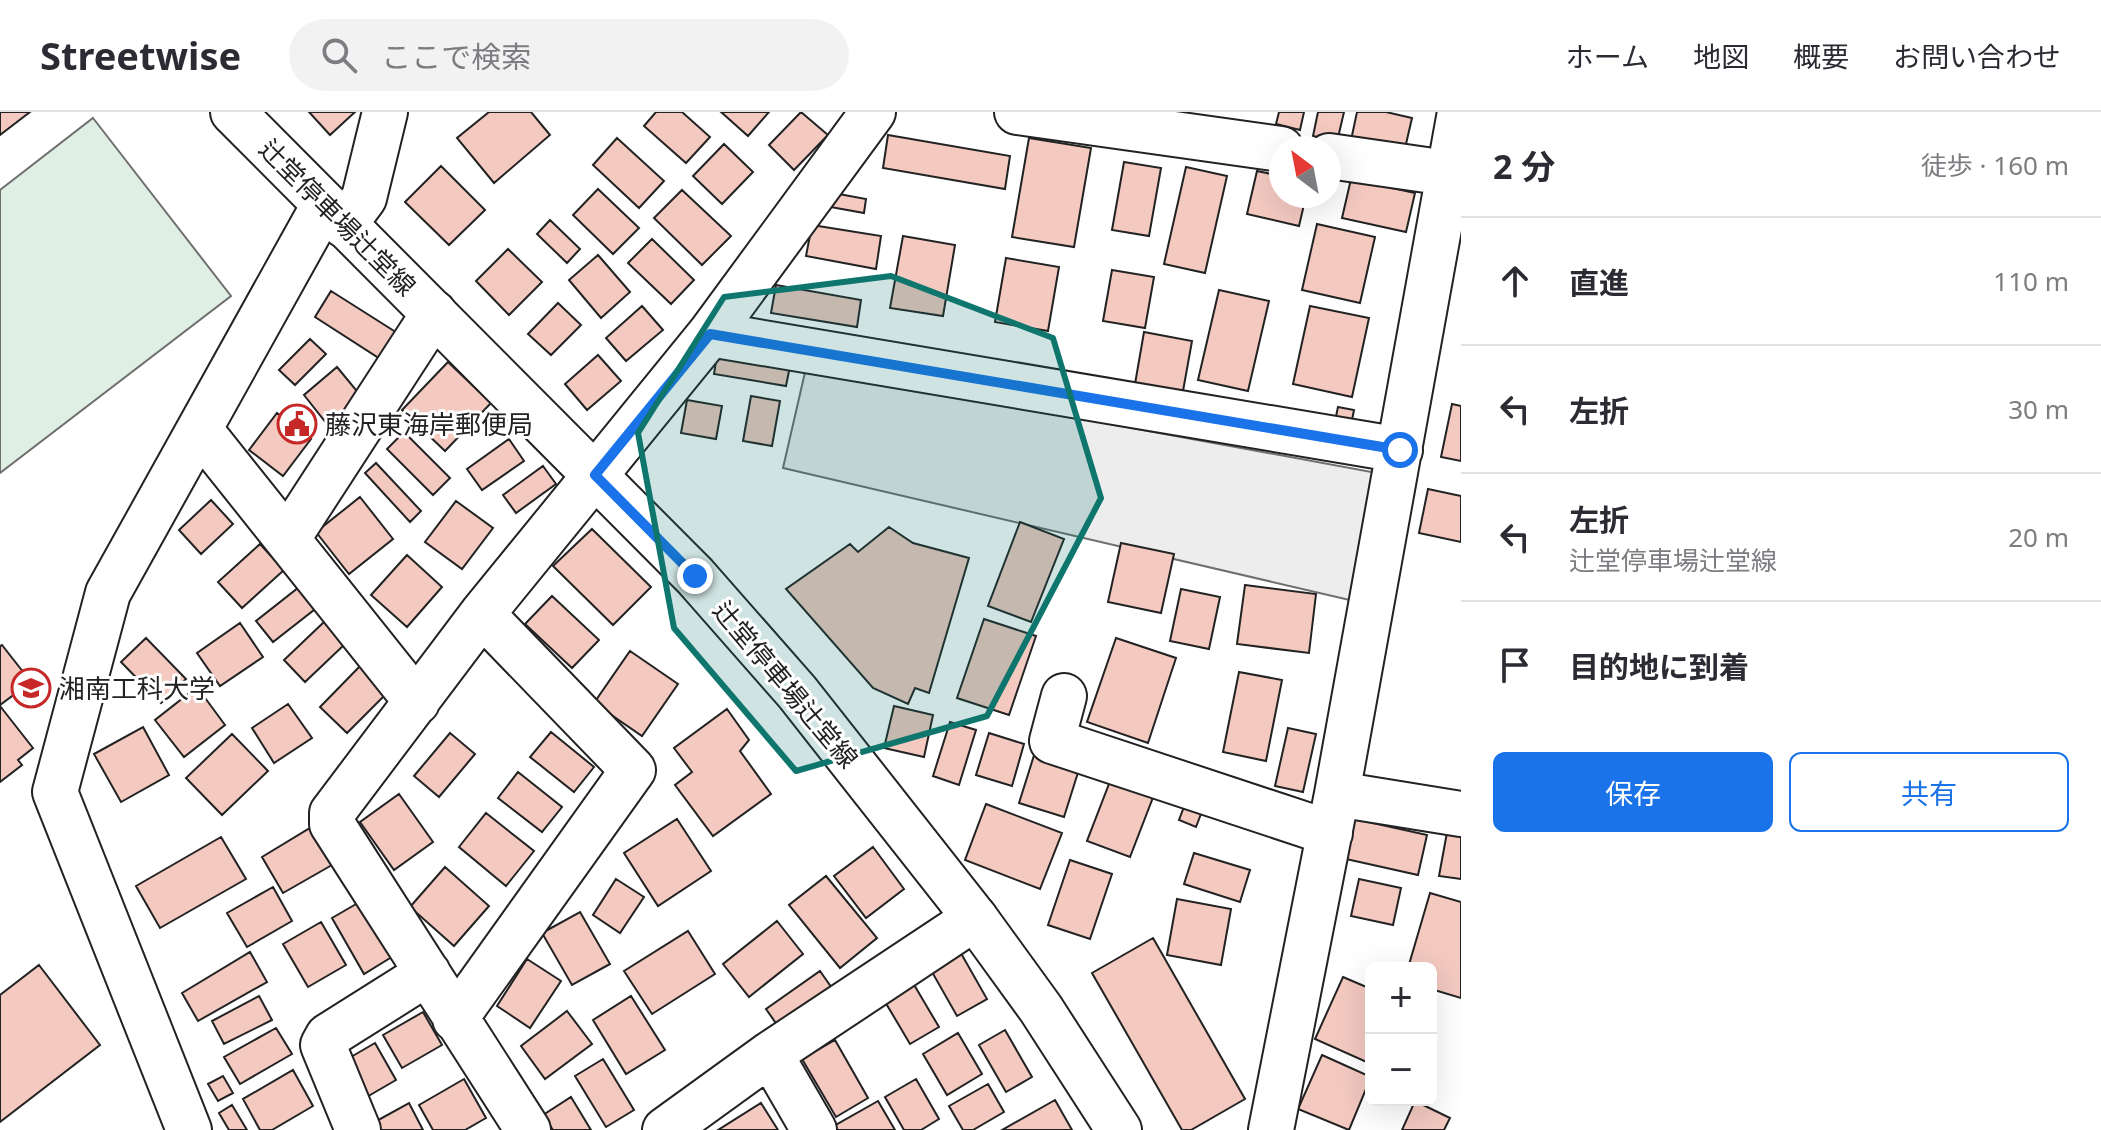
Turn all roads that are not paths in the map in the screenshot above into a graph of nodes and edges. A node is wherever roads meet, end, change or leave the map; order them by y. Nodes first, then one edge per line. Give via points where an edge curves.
1 (233, 112) edge
2 (385, 112) edge
3 (873, 112) edge
4 (1017, 112) edge
5 (1460, 112) edge
6 (1269, 147) edge
7 (1341, 158) edge
8 (1447, 173) junction
9 (334, 215) junction
10 (1448, 257) edge
11 (434, 313) junction
12 (710, 334) junction
13 (200, 430) junction
14 (1400, 450) junction
15 (595, 475) junction
16 (288, 538) junction
17 (482, 614) junction
18 (1064, 696) dead end
19 (417, 702) junction
20 (1333, 814) junction
21 (1461, 814) edge
22 (975, 918) junction
23 (428, 973) junction
24 (455, 1019) junction
25 (770, 1054) junction
26 (189, 1130) edge
27 (358, 1130) edge
28 (528, 1130) edge
29 (665, 1130) edge
30 (814, 1130) edge
31 (1119, 1130) edge
32 (1271, 1130) edge

1 - 9 street, 辻堂停車場辻堂線
2 - 9 street via 364,198
3 - 12 street
4 - 6 street
5 - 8 street
7 - 8 street
8 - 10 street
9 - 11 street, 辻堂停車場辻堂線
9 - 13 street
10 - 14 street
11 - 15 street, 辻堂停車場辻堂線
11 - 16 street
12 - 14 street
12 - 15 street
13 - 16 street
13 - 26 street via 108,593 55,792
14 - 20 street
15 - 17 street
15 - 22 street, 辻堂停車場辻堂線 via 695,576 797,692
16 - 19 street
17 - 19 street
17 - 24 street via 633,770
18 - 20 street via 1052,741
19 - 23 street via 332,813 332,824
20 - 21 street
20 - 32 street
22 - 25 street
22 - 31 street, 辻堂停車場辻堂線
23 - 24 street
23 - 27 street via 328,1036 323,1045
24 - 28 street
25 - 29 street
25 - 30 street

